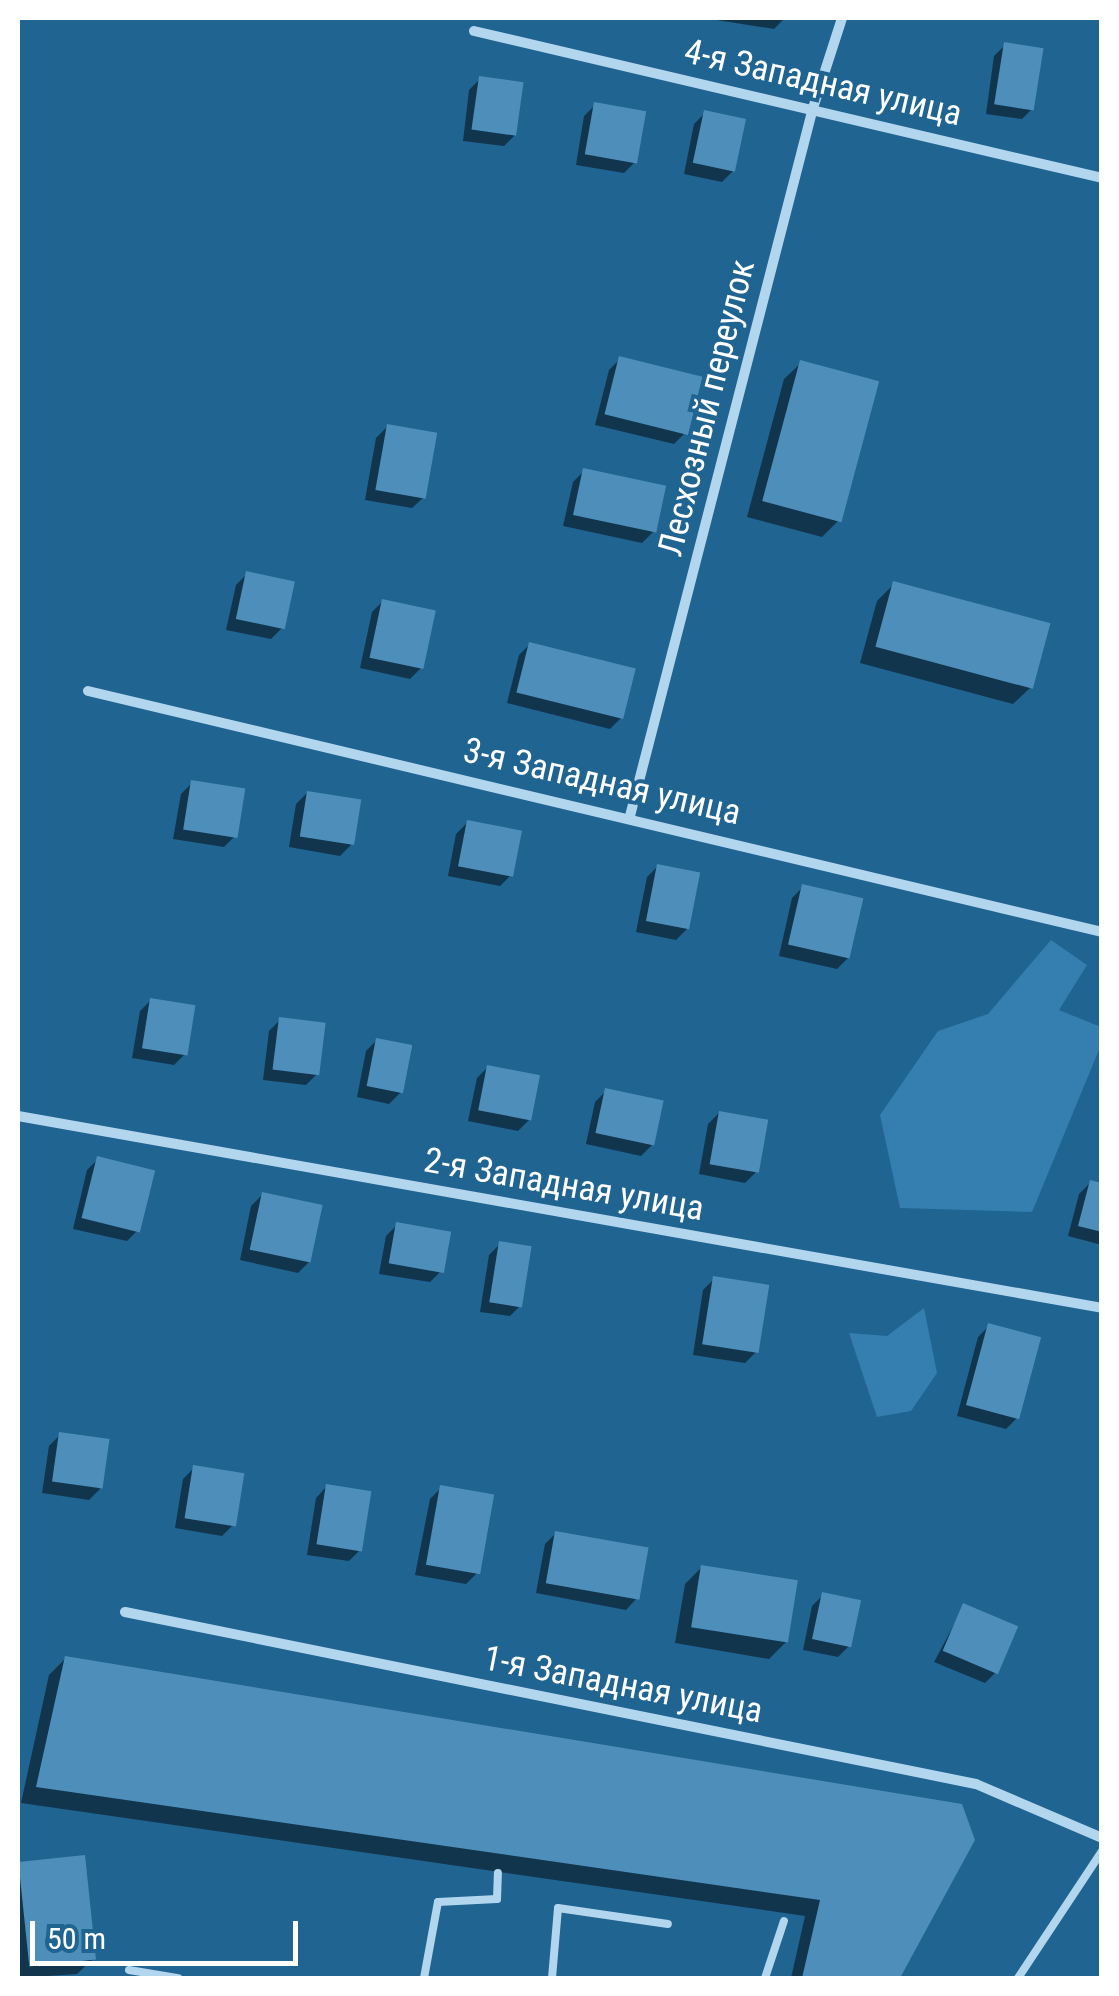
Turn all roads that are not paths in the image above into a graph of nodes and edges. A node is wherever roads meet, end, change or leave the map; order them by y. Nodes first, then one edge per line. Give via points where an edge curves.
1 (842, 18) edge
2 (474, 30) dead end
3 (812, 108) junction
4 (1102, 178) edge
5 (88, 691) dead end
6 (630, 816) junction
7 (1102, 932) edge
8 (18, 1116) edge
9 (1102, 1308) edge
10 (125, 1612) dead end
11 (1102, 1838) edge
12 (1102, 1850) edge
13 (498, 1873) dead end
14 (784, 1922) dead end
15 (668, 1924) dead end
16 (129, 1970) dead end
17 (178, 1978) edge
18 (424, 1978) edge
19 (552, 1978) edge
20 (765, 1978) edge
21 (1018, 1978) edge

1 - 3 street, Лесхозный переулок
2 - 3 street, 4-я Западная улица
3 - 4 street, 4-я Западная улица
3 - 6 street, Лесхозный переулок
5 - 6 street, 3-я Западная улица
6 - 7 street, 3-я Западная улица
8 - 9 street, 2-я Западная улица
10 - 11 street, 1-я Западная улица via 976,1784
12 - 21 lane
13 - 18 lane via 497,1899 438,1902
14 - 20 lane
15 - 19 lane via 558,1908
16 - 17 lane

